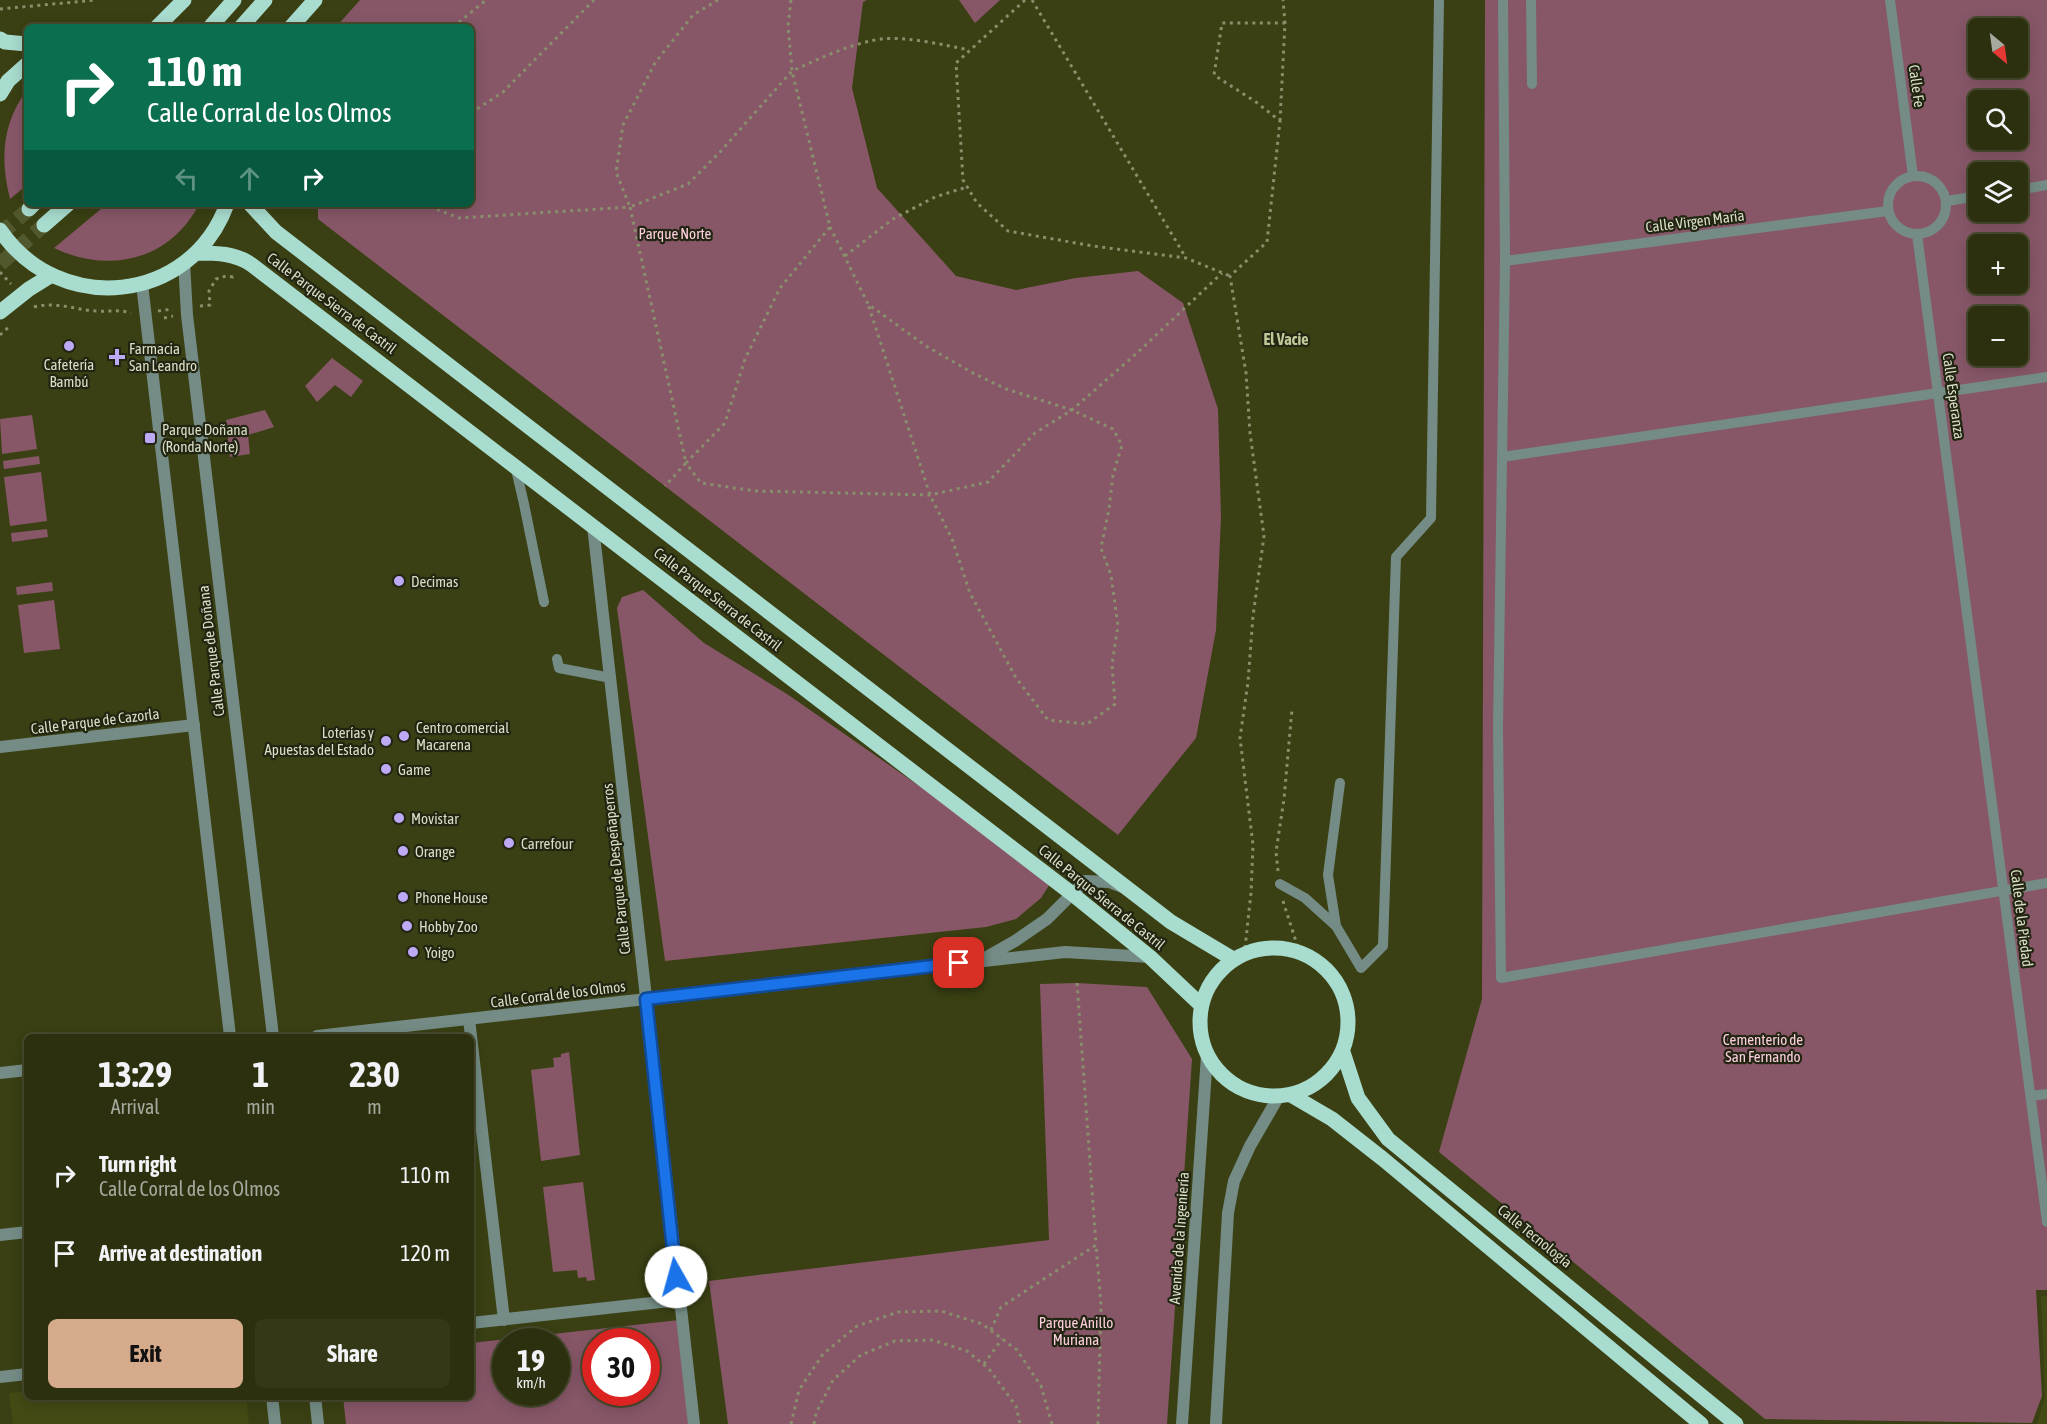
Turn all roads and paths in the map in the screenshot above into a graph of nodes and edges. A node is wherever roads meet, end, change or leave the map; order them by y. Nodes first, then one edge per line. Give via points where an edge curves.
1 (96, 0) edge
2 (184, 0) edge
3 (234, 0) edge
4 (265, 0) edge
5 (315, 0) edge
6 (486, 0) edge
7 (594, 0) edge
8 (718, 0) edge
9 (791, 0) edge
10 (1024, 0) edge
11 (1032, 0) edge
12 (1283, 0) edge
13 (1439, 0) edge
14 (1503, 0) edge
15 (1531, 0) edge
16 (1890, 0) edge
17 (0, 9) edge
18 (1285, 23) junction
19 (159, 24) edge
20 (214, 24) edge
21 (244, 24) edge
22 (294, 24) edge
23 (457, 24) edge
24 (0, 39) edge
25 (24, 44) edge
26 (969, 50) junction
27 (24, 67) edge
28 (792, 71) junction
29 (1532, 84) dead end
30 (0, 94) edge
31 (474, 111) edge
32 (1280, 121) junction
33 (1913, 176) junction
34 (2047, 185) edge
35 (967, 187) junction
36 (2028, 188) edge
37 (1968, 198) edge
38 (1947, 201) junction
39 (65, 207) edge
40 (226, 207) edge
41 (253, 207) edge
42 (431, 207) edge
43 (630, 207) junction
44 (1888, 211) junction
45 (44, 225) tunnel mouth
46 (830, 226) junction
47 (0, 230) edge
48 (1917, 234) junction
49 (196, 252) junction
50 (845, 256) junction
51 (1186, 258) junction
52 (1505, 261) junction
53 (184, 262) junction
54 (0, 272) edge
55 (1222, 273) junction
56 (50, 276) junction
57 (1230, 276) junction
58 (142, 284) junction
59 (14, 288) dead end
60 (868, 304) junction
61 (0, 312) edge
62 (175, 316) dead end
63 (164, 318) dead end
64 (2047, 377) edge
65 (1938, 393) junction
66 (1072, 410) junction
67 (1502, 457) junction
68 (686, 463) junction
69 (514, 465) junction
70 (665, 486) dead end
71 (930, 495) junction
72 (593, 526) junction
73 (544, 602) dead end
74 (1968, 618) joint
75 (557, 659) dead end
76 (611, 678) junction
77 (1292, 709) dead end
78 (194, 724) junction
79 (0, 747) edge
80 (1340, 783) dead end
81 (2047, 883) edge
82 (1280, 884) junction
83 (1132, 891) junction
84 (2003, 891) junction
85 (1071, 893) junction
86 (1336, 926) junction
87 (1299, 951) junction
88 (1149, 957) junction
89 (1239, 957) junction
90 (981, 960) junction
91 (1077, 983) dead end
92 (646, 999) junction
93 (1201, 1005) junction
94 (469, 1019) junction
95 (230, 1034) edge
96 (273, 1034) edge
97 (335, 1034) edge
98 (471, 1034) edge
99 (1343, 1052) junction
100 (1207, 1055) junction
101 (474, 1062) edge
102 (24, 1070) edge
103 (0, 1073) edge
104 (2047, 1094) edge
105 (1285, 1095) junction
106 (2031, 1096) junction
107 (2047, 1222) edge
108 (24, 1232) edge
109 (0, 1235) edge
110 (1096, 1245) junction
111 (679, 1300) junction
112 (504, 1320) junction
113 (474, 1323) edge
114 (991, 1330) junction
115 (1002, 1339) junction
116 (984, 1364) junction
117 (24, 1374) edge
118 (0, 1377) edge
119 (272, 1400) edge
120 (315, 1400) edge
121 (275, 1424) edge
122 (318, 1424) edge
123 (694, 1424) edge
124 (791, 1424) edge
125 (814, 1424) edge
126 (1020, 1424) edge
127 (1052, 1424) edge
128 (1098, 1424) edge
129 (1182, 1424) edge
130 (1216, 1424) edge
131 (1701, 1424) edge
132 (1736, 1424) edge

1 - 17 path
2 - 19 main road
3 - 20 main road
4 - 21 main road
5 - 22 main road
6 - 23 path
7 - 31 path via 504,92
8 - 43 path via 693,15 655,63 622,125 616,172
9 - 28 path via 788,26
10 - 26 path
11 - 51 path
12 - 18 path
13 - 86 lane via 1431,519 1396,556 1383,946 1361,968
14 - 52 lane
15 - 29 lane
16 - 33 lane, Calle Fe
18 - 32 path
18 - 32 path via 1222,23 1214,75
24 - 25 main road
26 - 28 path via 883,39 844,48
26 - 35 path via 956,63 963,180
27 - 30 main road
28 - 43 path via 688,184
28 - 46 path
32 - 57 path via 1267,242
33 - 38 lane via 1936,182
33 - 44 lane via 1893,188
34 - 36 lane
35 - 50 path via 935,197 893,219
35 - 51 path via 977,203 1008,231
37 - 38 lane
38 - 48 lane via 1939,225
39 - 45 main road
40 - 49 main road via 216,228
41 - 83 main road, Calle Parque Sierra de Castril via 271,227
42 - 43 path via 459,218
43 - 68 path
44 - 48 lane via 1896,225
44 - 52 lane, Calle Virgen María
46 - 50 path
46 - 68 path via 780,288 745,359 725,423
47 - 56 main road via 18,252
48 - 65 lane, Calle Esperanza
49 - 53 main road
49 - 69 main road, Calle Parque Sierra de Castril via 246,260
50 - 60 path
51 - 55 path
52 - 67 lane
53 - 58 main road
53 - 96 street, Calle Parque de Doñana
54 - 59 path
55 - 57 path
55 - 66 path
56 - 58 main road via 104,289
56 - 61 main road
57 - 89 path via 1246,373 1264,536 1240,738 1253,845 1251,893
58 - 78 street, Calle Parque de Doñana
60 - 66 path via 926,346 971,372 1006,389
60 - 71 path
62 - 63 path
64 - 65 lane
65 - 67 lane
65 - 74 lane, Calle Esperanza
66 - 71 path via 1035,433 988,482
66 - 71 path via 1113,429 1122,444 1101,548 1111,575 1118,626 1112,664 1115,704 1087,724 1048,720 1016,678 970,593 952,539
67 - 84 lane via 1498,728 1501,978
68 - 70 path
68 - 71 path via 701,483 755,491
69 - 72 main road, Calle Parque Sierra de Castril
69 - 73 lane
72 - 76 street, Calle Parque de Despeñaperros
72 - 85 main road, Calle Parque Sierra de Castril
74 - 84 lane, Calle de la Piedad
75 - 76 lane via 559,668
76 - 92 street, Calle Parque de Despeñaperros
77 - 82 path via 1276,852
78 - 79 street, Calle Parque de Cazorla
78 - 95 street, Calle Parque de Doñana
80 - 86 lane via 1328,875
81 - 84 lane
82 - 86 lane via 1305,898
82 - 87 path
83 - 85 street via 1109,882 1085,881
83 - 89 main road, Calle Parque Sierra de Castril via 1171,921
84 - 106 lane, Calle de la Piedad
85 - 88 main road, Calle Parque Sierra de Castril
85 - 90 street via 1047,919
87 - 89 main road via 1274,947
87 - 99 main road via 1332,975 1344,1002 1348,1012
88 - 90 street, Calle Corral de los Olmos via 1065,952
88 - 93 main road, Calle Parque Sierra de Castril
89 - 93 main road via 1213,979
90 - 92 street, Calle Corral de los Olmos
91 - 110 path
92 - 94 street, Calle Corral de los Olmos
92 - 111 street, Calle Parque de Despeñaperros
93 - 100 main road via 1200,1030
94 - 97 street, Calle Corral de los Olmos
94 - 98 street
99 - 105 main road via 1322,1079
99 - 132 main road, Calle Tecnología via 1358,1098 1388,1139
100 - 105 main road via 1225,1078 1250,1093
100 - 129 street, Avenida de la Ingeniería
101 - 112 street
102 - 103 street
104 - 106 lane
105 - 130 street via 1250,1146 1234,1181 1228,1213
105 - 131 main road via 1332,1119 1383,1159
106 - 107 lane, Calle de la Piedad
108 - 109 street
110 - 114 path via 1001,1307
110 - 128 path via 1101,1305
111 - 112 street
111 - 123 street, Calle Parque de Despeñaperros
112 - 113 street
114 - 115 path
114 - 124 path via 941,1311 897,1311 857,1326 823,1354 799,1390
115 - 116 path
115 - 127 path via 1017,1350 1041,1386
116 - 125 path via 968,1351 932,1340 895,1341 861,1355 833,1380
116 - 126 path via 1016,1406
117 - 118 street
119 - 121 street
120 - 122 street

